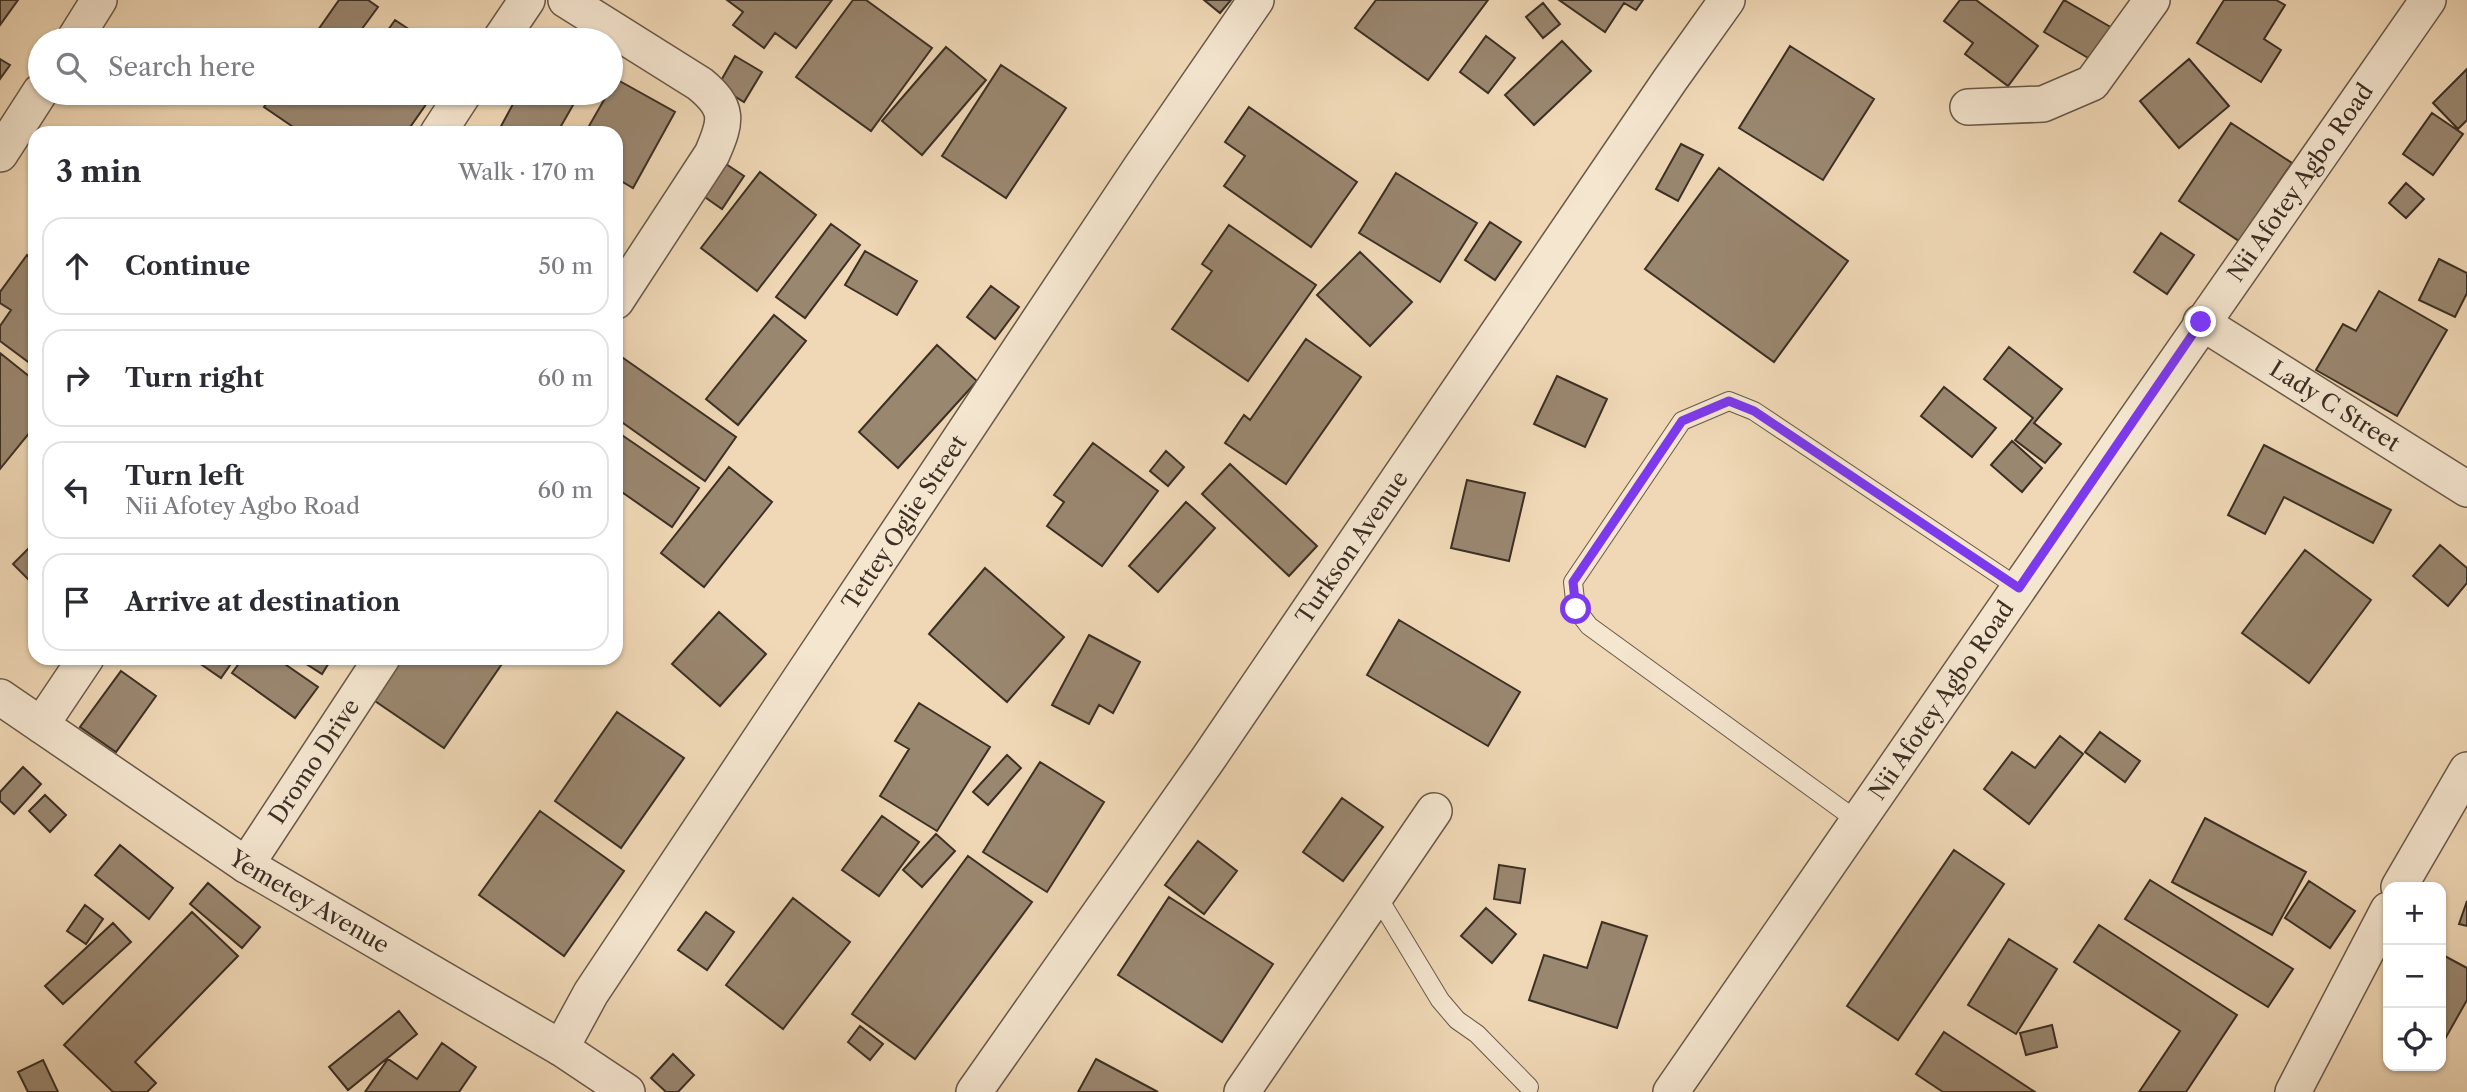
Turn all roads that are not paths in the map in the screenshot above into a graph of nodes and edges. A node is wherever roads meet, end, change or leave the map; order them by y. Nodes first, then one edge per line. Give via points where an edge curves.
1 (100, 0) edge
2 (527, 0) edge
3 (566, 0) edge
4 (1256, 0) edge
5 (1727, 0) edge
6 (2152, 0) edge
7 (2428, 0) edge
8 (82, 28) edge
9 (508, 28) edge
10 (611, 28) edge
11 (623, 35) edge
12 (32, 105) edge
13 (456, 105) edge
14 (1968, 107) dead end
15 (443, 126) edge
16 (0, 154) edge
17 (623, 290) edge
18 (2201, 322) junction
19 (2467, 489) edge
20 (2019, 588) junction
21 (81, 665) edge
22 (377, 665) edge
23 (0, 697) edge
24 (41, 725) junction
25 (2467, 770) edge
26 (1433, 811) dead end
27 (1858, 822) junction
28 (246, 865) junction
29 (2402, 882) edge
30 (1376, 894) junction
31 (2383, 920) edge
32 (561, 1048) junction
33 (1529, 1087) dead end
34 (627, 1092) edge
35 (974, 1092) edge
36 (1242, 1092) edge
37 (1671, 1092) edge
38 (2293, 1092) edge

1 - 8 street
2 - 9 street
3 - 10 street
4 - 32 street, Tettey Oglie Street via 591,993
5 - 35 street, Turkson Avenue via 1208,759
6 - 14 street via 2092,83 2043,104
7 - 18 street, Nii Afotey Agbo Road
11 - 17 street via 700,83 724,112 712,154
12 - 16 street
13 - 15 street
18 - 19 street, Lady C Street
18 - 20 street, Nii Afotey Agbo Road
20 - 27 street, Nii Afotey Agbo Road
20 - 27 lane via 1754,411 1729,401 1682,421 1573,582 1576,609 1589,626
21 - 24 street
22 - 28 street, Dromo Drive
23 - 24 street, Yemetey Avenue
24 - 28 street, Yemetey Avenue
25 - 29 street
26 - 30 street
27 - 37 street, Nii Afotey Agbo Road
28 - 32 street, Yemetey Avenue
30 - 33 lane via 1440,1000
30 - 36 street
31 - 38 street
32 - 34 street, Yemetey Avenue

